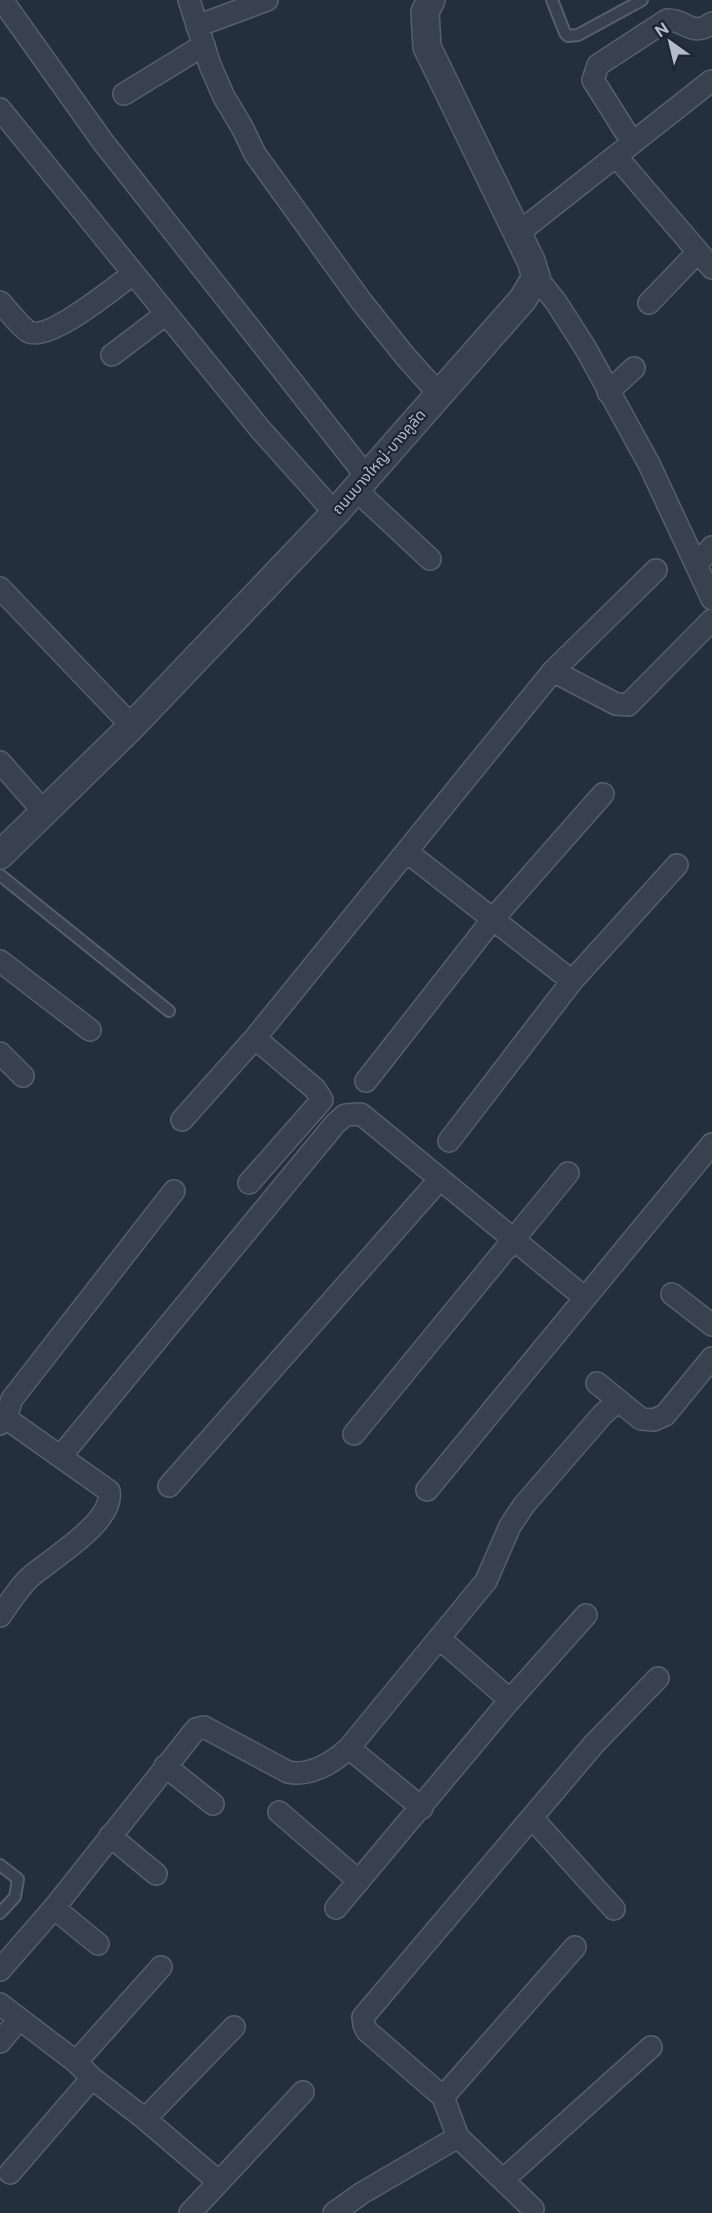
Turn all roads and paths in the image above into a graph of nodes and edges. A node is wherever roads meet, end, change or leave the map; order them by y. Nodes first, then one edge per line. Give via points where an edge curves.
1 (2, 0) edge
2 (189, 0) edge
3 (267, 0) edge
4 (430, 0) edge
5 (552, 0) edge
6 (642, 0) edge
7 (712, 24) edge
8 (197, 26) junction
9 (204, 45) junction
10 (711, 81) edge
11 (124, 94) dead end
12 (0, 109) edge
13 (624, 149) junction
14 (517, 234) junction
15 (698, 252) junction
16 (712, 268) edge
17 (133, 274) junction
18 (536, 277) junction
19 (0, 302) edge
20 (649, 303) dead end
21 (166, 314) junction
22 (111, 355) dead end
23 (634, 368) dead end
24 (608, 392) junction
25 (439, 394) junction
26 (361, 483) junction
27 (335, 513) junction
28 (712, 547) edge
29 (430, 559) dead end
30 (696, 565) junction
31 (656, 570) dead end
32 (0, 588) edge
33 (712, 599) edge
34 (712, 620) edge
35 (553, 671) junction
36 (132, 726) junction
37 (0, 762) edge
38 (603, 794) dead end
39 (44, 812) junction
40 (407, 852) junction
41 (0, 855) edge
42 (677, 865) dead end
43 (0, 875) edge
44 (493, 919) junction
45 (0, 961) edge
46 (572, 981) junction
47 (169, 1011) dead end
48 (90, 1030) dead end
49 (255, 1038) junction
50 (0, 1053) edge
51 (23, 1076) dead end
52 (366, 1081) dead end
53 (182, 1120) dead end
54 (449, 1141) dead end
55 (712, 1144) edge
56 (568, 1173) dead end
57 (440, 1179) junction
58 (249, 1183) dead end
59 (174, 1191) dead end
60 (513, 1240) junction
61 (672, 1294) dead end
62 (585, 1298) junction
63 (712, 1325) edge
64 (712, 1358) edge
65 (597, 1383) dead end
66 (618, 1401) junction
67 (2, 1418) edge
68 (354, 1434) dead end
69 (61, 1456) junction
70 (169, 1486) dead end
71 (427, 1490) dead end
72 (0, 1616) edge
73 (586, 1616) dead end
74 (439, 1638) junction
75 (658, 1678) dead end
76 (510, 1700) junction
77 (350, 1748) junction
78 (165, 1766) junction
79 (213, 1804) dead end
80 (422, 1808) junction
81 (279, 1812) dead end
82 (532, 1819) junction
83 (110, 1836) junction
84 (0, 1865) edge
85 (156, 1874) dead end
86 (359, 1881) junction
87 (54, 1908) junction
88 (336, 1908) dead end
89 (614, 1909) dead end
90 (0, 1913) edge
91 (98, 1944) dead end
92 (575, 1947) dead end
93 (161, 1967) dead end
94 (0, 1970) edge
95 (0, 2004) edge
96 (19, 2019) junction
97 (234, 2027) dead end
98 (0, 2042) edge
99 (651, 2047) dead end
100 (76, 2062) junction
101 (92, 2078) junction
102 (303, 2092) dead end
103 (443, 2097) junction
104 (145, 2119) junction
105 (458, 2137) junction
106 (10, 2173) dead end
107 (504, 2179) junction
108 (219, 2182) junction
109 (533, 2209) dead end
110 (190, 2213) edge
111 (334, 2213) edge

1 - 26 street via 103,142
2 - 8 street
3 - 8 street
4 - 14 street via 425,12 427,47
5 - 6 lane via 565,33 572,36
7 - 13 street via 695,30 667,20 598,66 593,80
8 - 9 street
9 - 11 street
9 - 25 street via 224,98 255,154 361,301
10 - 13 street
12 - 17 street
13 - 14 street
13 - 15 street
14 - 18 street
15 - 16 street
15 - 20 street
17 - 19 street via 60,326 37,334 28,332
17 - 21 street
18 - 24 street via 586,349
18 - 25 street, ถนนบางใหญ่-บางคูลัด via 523,299
21 - 22 street
21 - 27 street
23 - 24 street
24 - 30 street via 649,464
25 - 26 street, ถนนบางใหญ่-บางคูลัด
26 - 27 street, ถนนบางใหญ่-บางคูลัด
26 - 29 street
27 - 36 street, ถนนบางใหญ่-บางคูลัด
28 - 30 street
30 - 33 street
31 - 35 street
32 - 36 street
34 - 35 street via 628,705 616,704
35 - 40 street
36 - 39 street, ถนนบางใหญ่-บางคูลัด
37 - 39 street
38 - 44 street
39 - 41 street, ถนนบางใหญ่-บางคูลัด
40 - 44 street
40 - 49 street
42 - 46 street
43 - 47 lane
44 - 46 street
44 - 52 street
45 - 48 street
46 - 54 street
49 - 53 street
49 - 58 street via 315,1089 322,1100
50 - 51 street
55 - 62 street
56 - 60 street
57 - 60 street
57 - 69 street via 362,1114 345,1115
57 - 70 street
59 - 67 street via 12,1399
60 - 62 street
60 - 68 street
61 - 63 street
62 - 71 street
64 - 66 street via 665,1415 654,1420 641,1419
65 - 66 street
66 - 74 street via 524,1505 510,1526 486,1581
67 - 69 street
69 - 72 street via 109,1491 110,1499 78,1542 28,1579
73 - 76 street
74 - 76 street
74 - 77 street
75 - 82 street via 594,1744
76 - 80 street
77 - 78 street via 319,1768 297,1774 200,1726
77 - 80 street
78 - 79 street
78 - 83 street
80 - 86 street
81 - 86 street
82 - 89 street
82 - 103 street via 363,2017 367,2031
83 - 85 street
83 - 87 street
84 - 90 lane via 18,1879 15,1897
86 - 88 street
87 - 91 street
87 - 94 street
92 - 103 street
93 - 100 street
95 - 96 street
96 - 98 street
96 - 100 street
97 - 104 street
99 - 107 street
100 - 101 street
101 - 104 street
101 - 106 street
102 - 108 street
103 - 105 street
104 - 108 street
105 - 107 street
105 - 111 street
107 - 109 street
108 - 110 street

